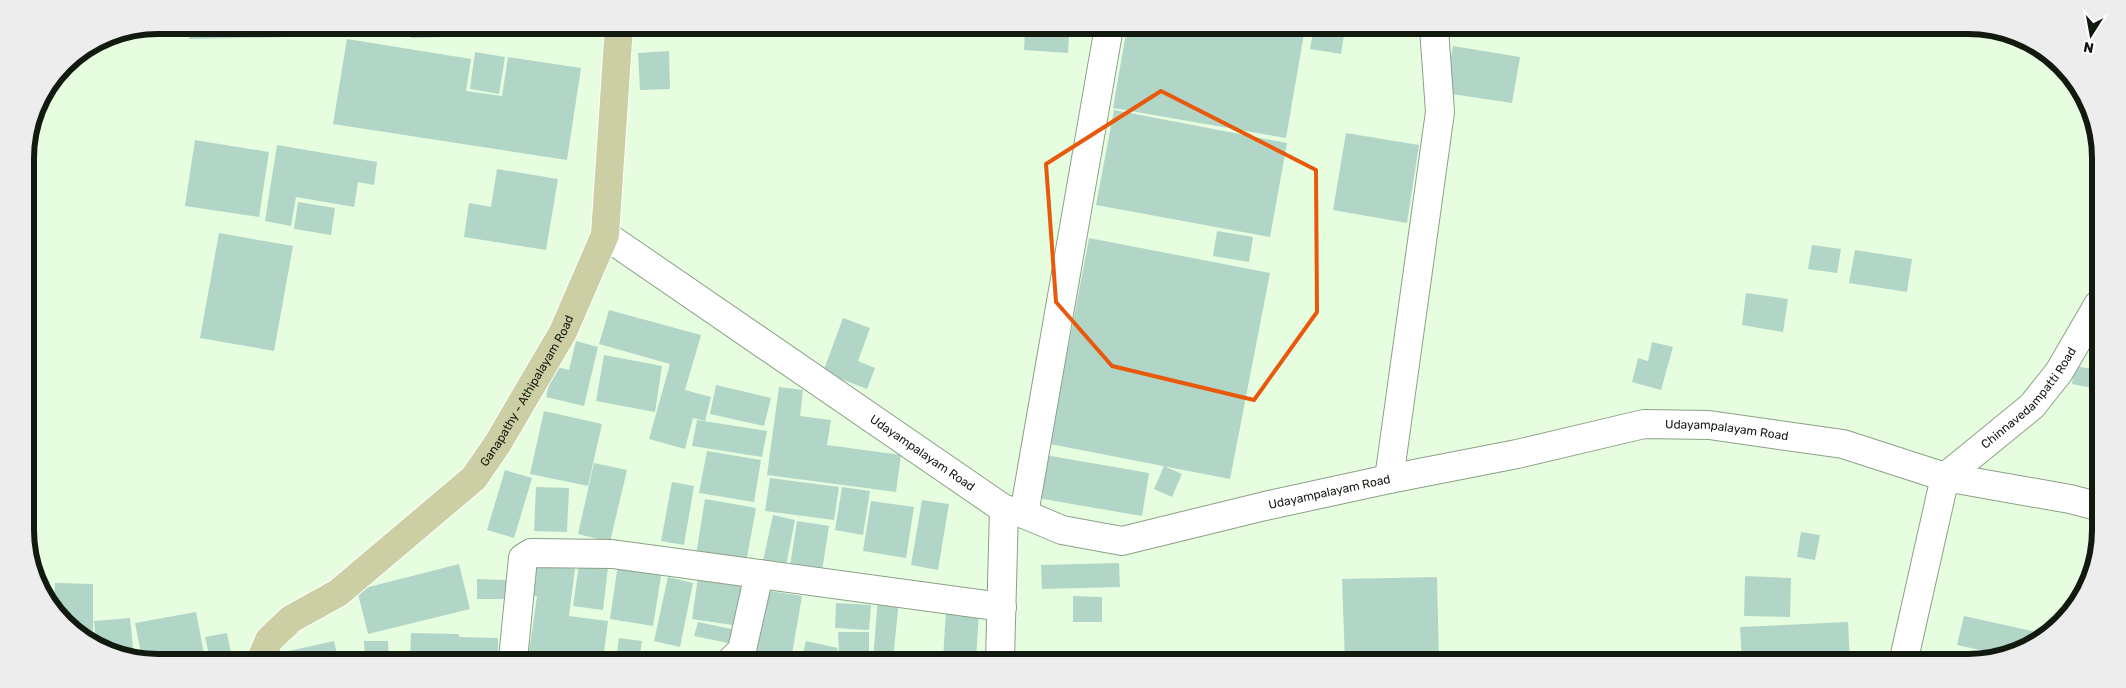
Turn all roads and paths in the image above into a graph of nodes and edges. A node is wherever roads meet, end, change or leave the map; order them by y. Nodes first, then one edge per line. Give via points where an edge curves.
1 (619, 34) edge
2 (1108, 34) edge
3 (1434, 34) edge
4 (605, 235) junction
5 (2092, 315) edge
6 (1945, 477) junction
7 (1389, 479) junction
8 (2092, 505) edge
9 (1014, 512) junction
10 (759, 574) junction
11 (1002, 607) junction
12 (263, 654) edge
13 (513, 654) edge
14 (738, 654) edge
15 (1000, 654) edge
16 (1906, 654) edge

1 - 4 main road, Ganapathy - Athipalayam Road
2 - 9 street
3 - 7 street via 1440,112
4 - 9 street, Udayampalayam Road
4 - 12 main road, Ganapathy - Athipalayam Road via 563,332 474,478 338,593 291,620 269,640
5 - 6 street, Chinnavedampatti Road via 2059,372 2032,406
6 - 7 street, Udayampalayam Road via 1844,444 1709,425 1644,424 1517,454
6 - 8 street, Udayampalayam Road
6 - 16 street
7 - 9 street, Udayampalayam Road via 1122,541 1062,530
9 - 11 street
10 - 11 street
10 - 13 street via 612,554 531,553 523,558
10 - 14 street via 742,650
11 - 15 street

